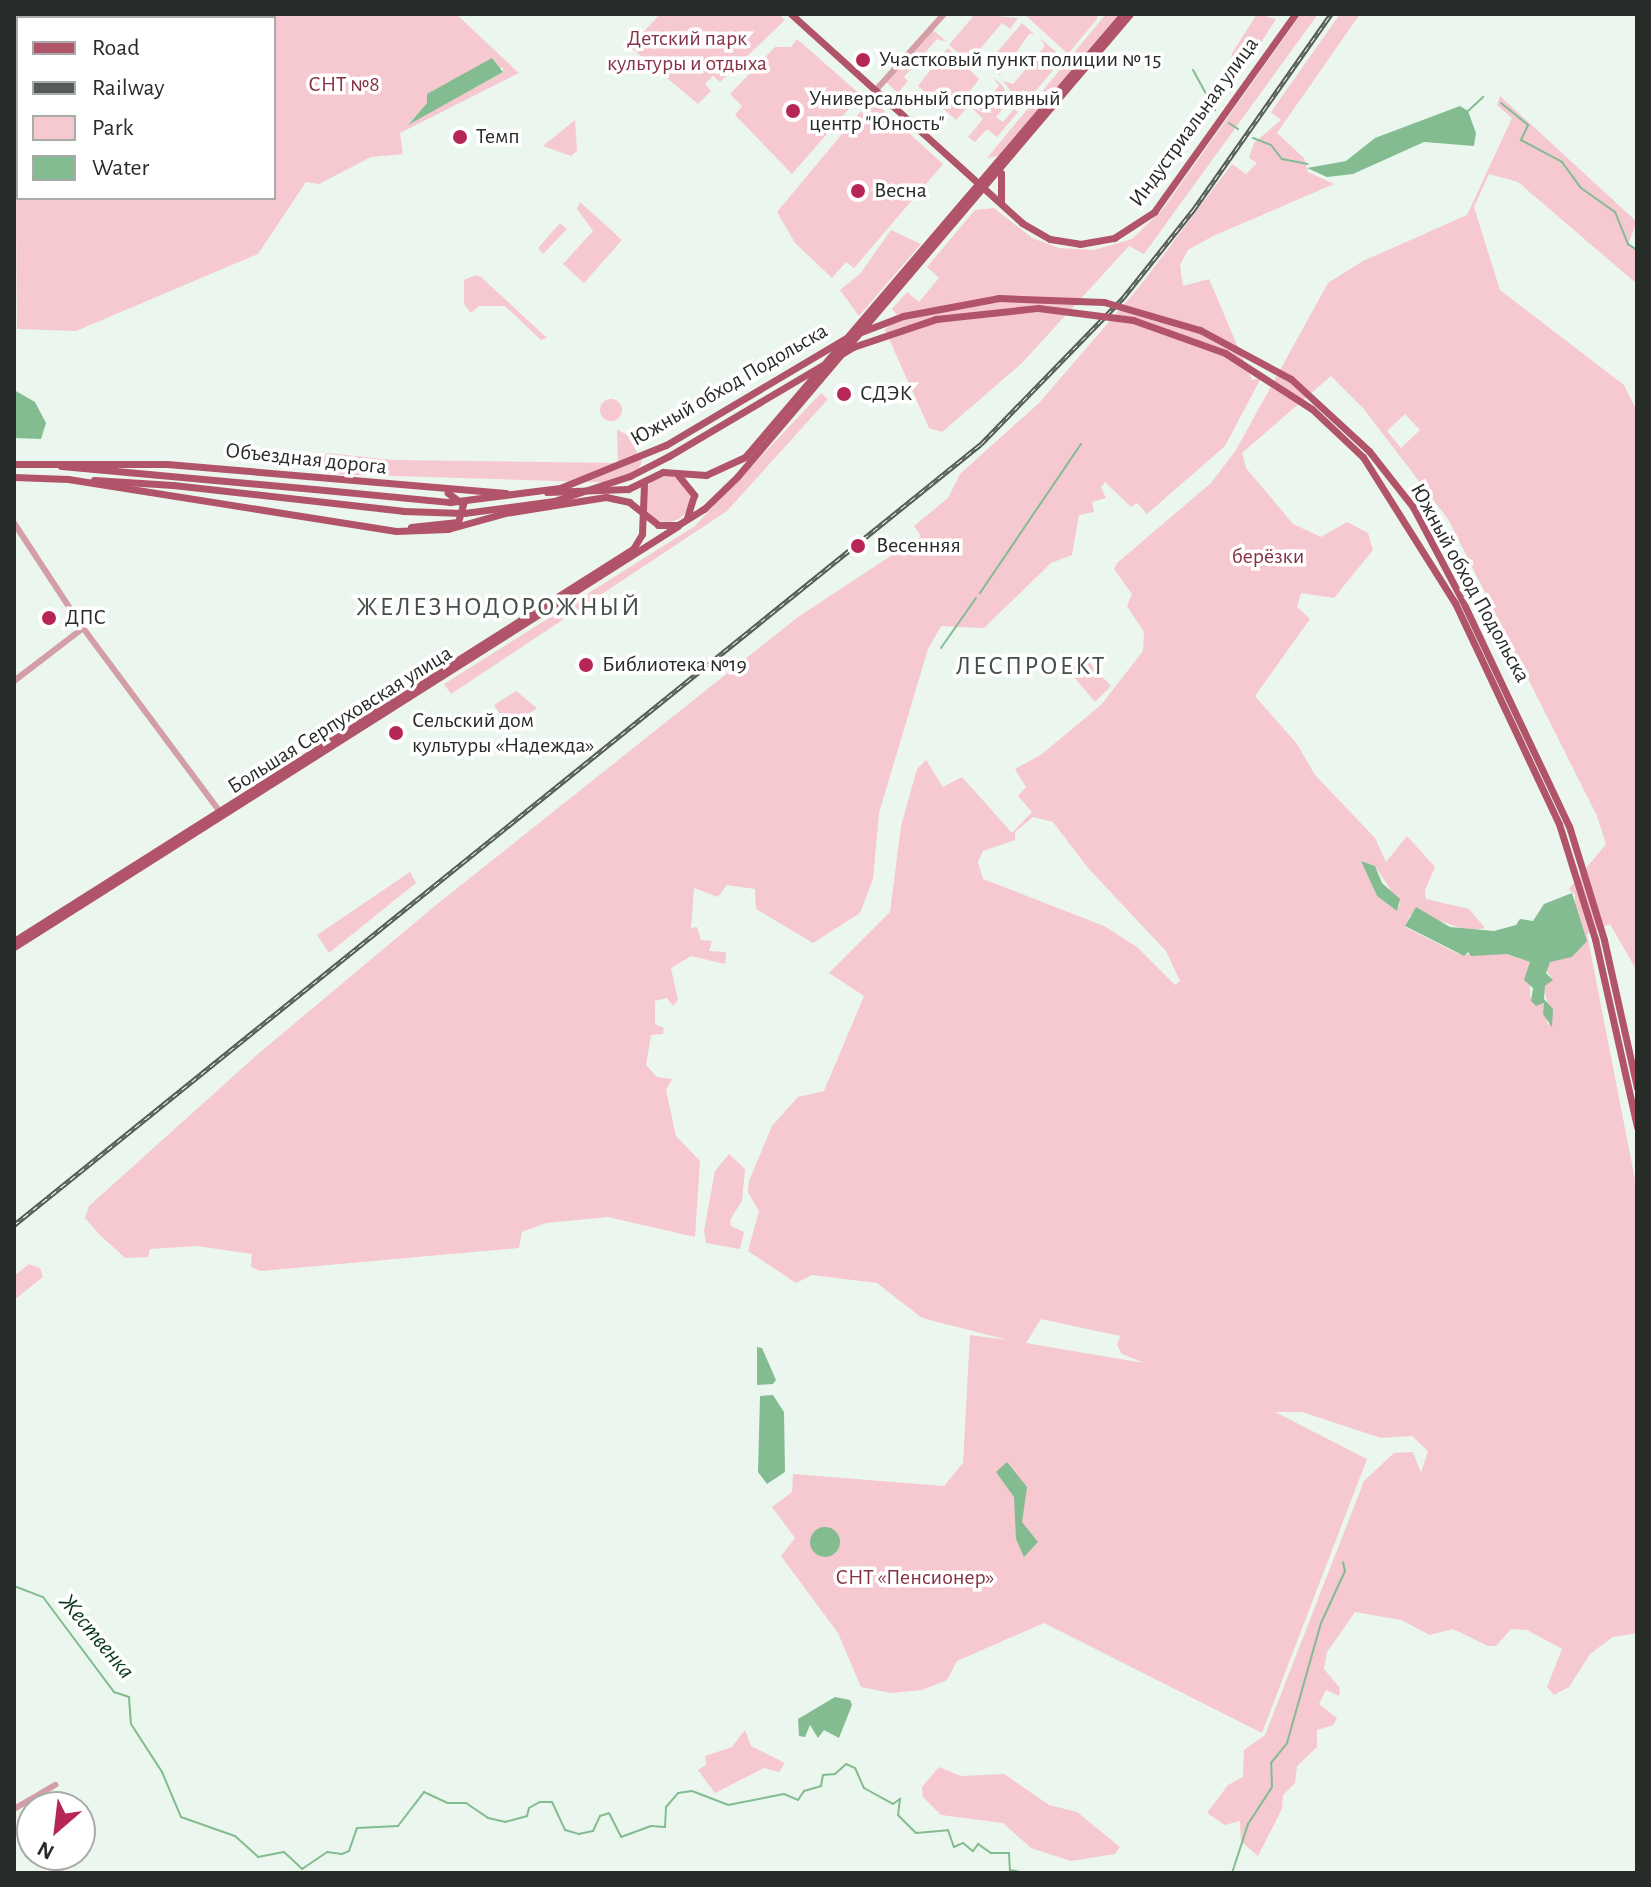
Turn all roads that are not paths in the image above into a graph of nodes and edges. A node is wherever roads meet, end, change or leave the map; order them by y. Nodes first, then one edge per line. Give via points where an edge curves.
1 (791, 14) edge
2 (944, 14) edge
3 (1123, 14) edge
4 (1130, 14) edge
5 (1295, 14) edge
6 (875, 91) junction
7 (1006, 165) junction
8 (982, 187) junction
9 (1001, 205) junction
10 (960, 218) junction
11 (1366, 454) junction
12 (14, 464) edge
13 (37, 464) junction
14 (676, 474) junction
15 (14, 477) edge
16 (68, 479) junction
17 (645, 483) junction
18 (418, 488) junction
19 (643, 513) junction
20 (683, 522) junction
21 (14, 523) edge
22 (372, 528) junction
23 (83, 628) junction
24 (14, 681) edge
25 (221, 814) junction
26 (14, 941) edge
27 (14, 947) edge
28 (1637, 1088) edge
29 (1637, 1127) edge
30 (55, 1785) dead end
31 (14, 1809) edge

1 - 6 main road, Индустриальная улица
2 - 6 street
3 - 8 main road
4 - 7 main road
5 - 9 main road, Индустриальная улица via 1167,196 1130,231 1099,243 1064,243 1034,231
6 - 8 main road, Индустриальная улица
7 - 8 main road
7 - 9 main road via 997,189
8 - 9 main road, Индустриальная улица
8 - 10 main road, Большая Серпуховская улица
8 - 14 main road via 745,457 718,472
9 - 10 main road via 982,201
10 - 20 main road, Большая Серпуховская улица via 737,477
11 - 13 main road, Южный обход Подольска, bridge via 1309,393 1230,343 1135,309 1025,298 933,308 848,337 666,445 593,477 530,495 404,500
11 - 16 main road, Южный обход Подольска, bridge via 1287,390 1211,347 1133,320 1038,308 936,319 853,347 660,461 554,501 464,513 403,511 173,485
11 - 28 main road, Южный обход Подольска via 1413,507 1516,704 1569,826 1604,940
11 - 29 main road, Южный обход Подольска via 1455,603 1559,824 1595,939
12 - 13 main road, Объездная дорога
13 - 18 main road, Объездная дорога via 167,464
14 - 17 main road via 656,474
14 - 20 main road via 694,495
15 - 16 main road
16 - 22 main road
17 - 18 main road, Объездная дорога via 594,492
17 - 19 main road via 640,494
18 - 22 main road via 455,494 463,504 461,517 423,527
19 - 20 main road via 665,527
19 - 22 main road via 620,499 586,498 448,529
19 - 25 main road, Большая Серпуховская улица via 642,534 627,553
20 - 25 main road, Большая Серпуховская улица
21 - 23 street
23 - 24 street
23 - 25 street
25 - 26 main road, Большая Серпуховская улица
25 - 27 main road, Большая Серпуховская улица
30 - 31 street

